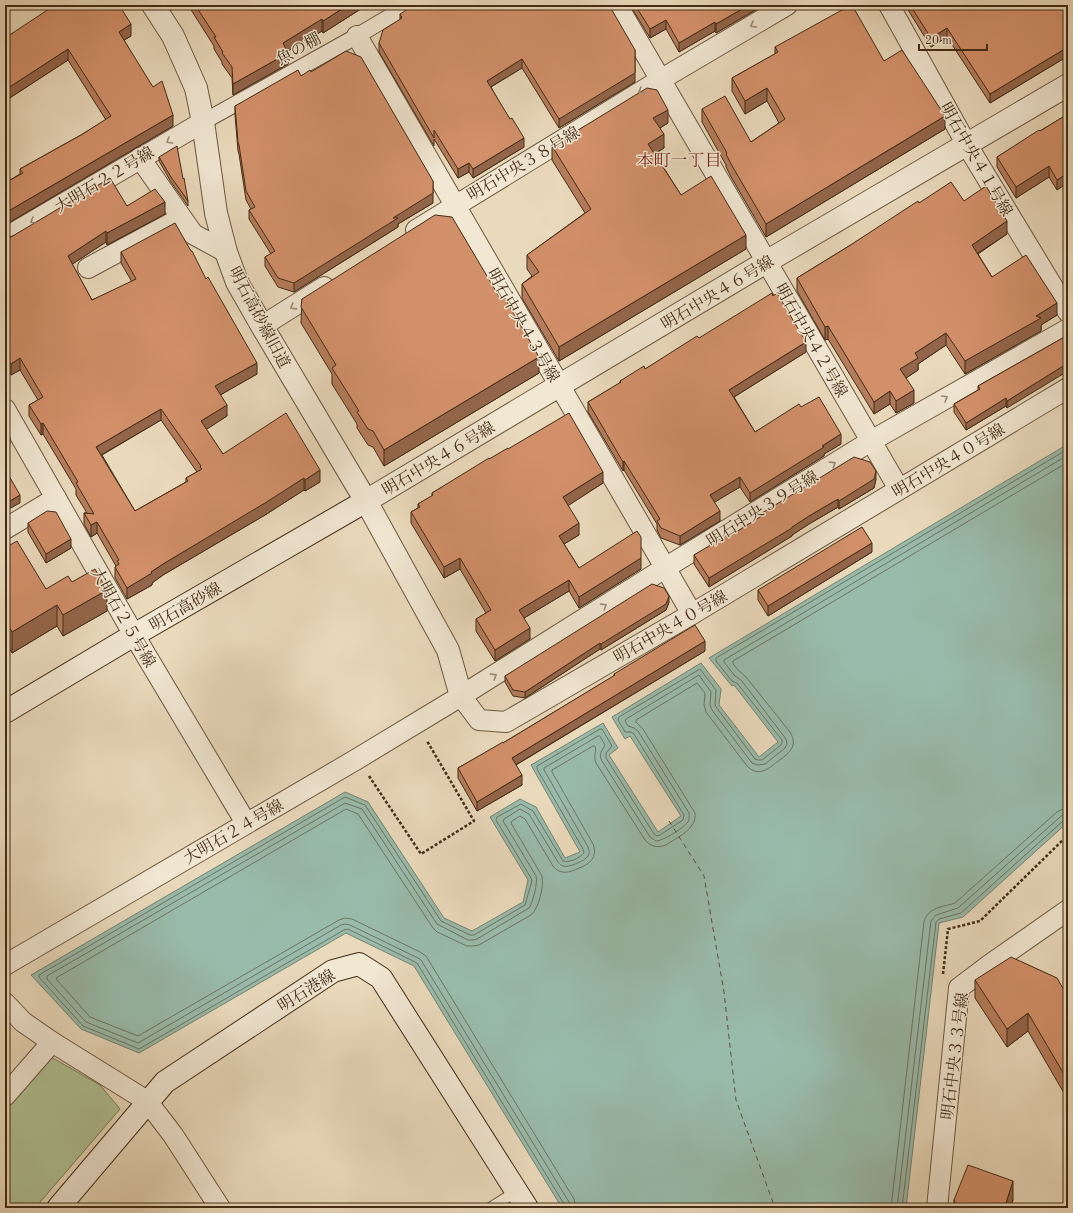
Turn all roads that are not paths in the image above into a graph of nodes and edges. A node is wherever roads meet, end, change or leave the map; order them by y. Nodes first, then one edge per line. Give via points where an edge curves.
1 (153, 5) edge
2 (409, 5) edge
3 (617, 5) edge
4 (787, 5) edge
5 (889, 5) edge
6 (357, 36) junction
7 (660, 80) junction
8 (1068, 85) edge
9 (203, 122) junction
10 (967, 145) junction
11 (140, 158) junction
12 (455, 205) junction
13 (181, 218) junction
14 (5, 238) edge
15 (401, 238) edge
16 (226, 252) junction
17 (766, 262) junction
18 (88, 268) dead end
19 (341, 276) edge
20 (1068, 312) edge
21 (262, 326) junction
22 (1068, 329) edge
23 (560, 386) junction
24 (1068, 388) edge
25 (5, 409) edge
26 (871, 441) junction
27 (899, 489) junction
28 (56, 498) junction
29 (366, 501) junction
30 (5, 529) edge
31 (665, 568) junction
32 (692, 614) junction
33 (134, 635) junction
34 (461, 696) junction
35 (5, 712) edge
36 (246, 823) junction
37 (1068, 910) edge
38 (5, 965) edge
39 (5, 1003) edge
40 (52, 1042) junction
41 (5, 1096) edge
42 (147, 1101) junction
43 (522, 1200) edge
44 (58, 1208) edge
45 (220, 1208) edge
46 (490, 1208) edge
47 (937, 1208) edge

1 - 9 street, 明石高砂線旧道 via 173,36 196,88
2 - 6 street, 魚の棚
3 - 7 street, 明石中央４２号線
4 -> 7 street, 明石中央３８号線
5 - 10 street, 明石中央４１号線
6 - 9 street, 魚の棚
6 - 12 street, 明石中央４３号線
7 -> 12 street, 明石中央３８号線
7 - 17 street, 明石中央４２号線
8 - 10 street, 明石中央４６号線
9 -> 11 street, 大明石２２号線
9 - 16 street, 明石高砂線旧道 via 216,213
10 - 17 street, 明石中央４６号線
10 - 20 street, 明石中央４１号線
11 - 13 street
11 -> 14 street, 大明石２２号線
12 - 15 street, 明石中央３８号線
12 - 23 street, 明石中央４３号線
13 - 16 street via 193,234
13 - 18 street
16 - 21 street, 明石高砂線旧道 via 237,282
17 - 23 street, 明石中央４６号線
17 - 26 street, 明石中央４２号線
19 -> 21 street
21 - 29 street, 明石高砂線旧道
26 -> 22 street, 明石中央３９号線
23 - 29 street, 明石中央４６号線
23 - 31 street, 明石中央４３号線
24 - 27 street, 明石中央４０号線
25 - 28 street, 大明石２５号線
26 - 27 street, 明石中央４２号線
31 -> 26 street, 明石中央３９号線
27 - 32 street, 明石中央４０号線
28 - 30 street
28 - 33 street, 大明石２５号線
29 - 33 street, 明石高砂線
29 - 34 street, 明石中央４０号線 via 448,650
31 - 32 street, 明石中央４３号線
34 -> 31 street, 明石中央３９号線
32 - 34 street, 明石中央４０号線 via 506,722 479,720
33 - 35 street, 明石高砂線
33 - 36 street, 大明石２５号線
34 - 36 street, 大明石２４号線
36 - 38 street, 大明石２４号線
37 - 47 street, 明石中央３３号線 via 959,988
39 - 40 street via 23,1022
40 - 41 street
40 - 42 street
42 - 43 street, 明石港線 via 165,1082 333,971 359,964 381,978
42 - 44 street, 明石港線
42 - 45 street via 173,1135
43 - 46 lane

